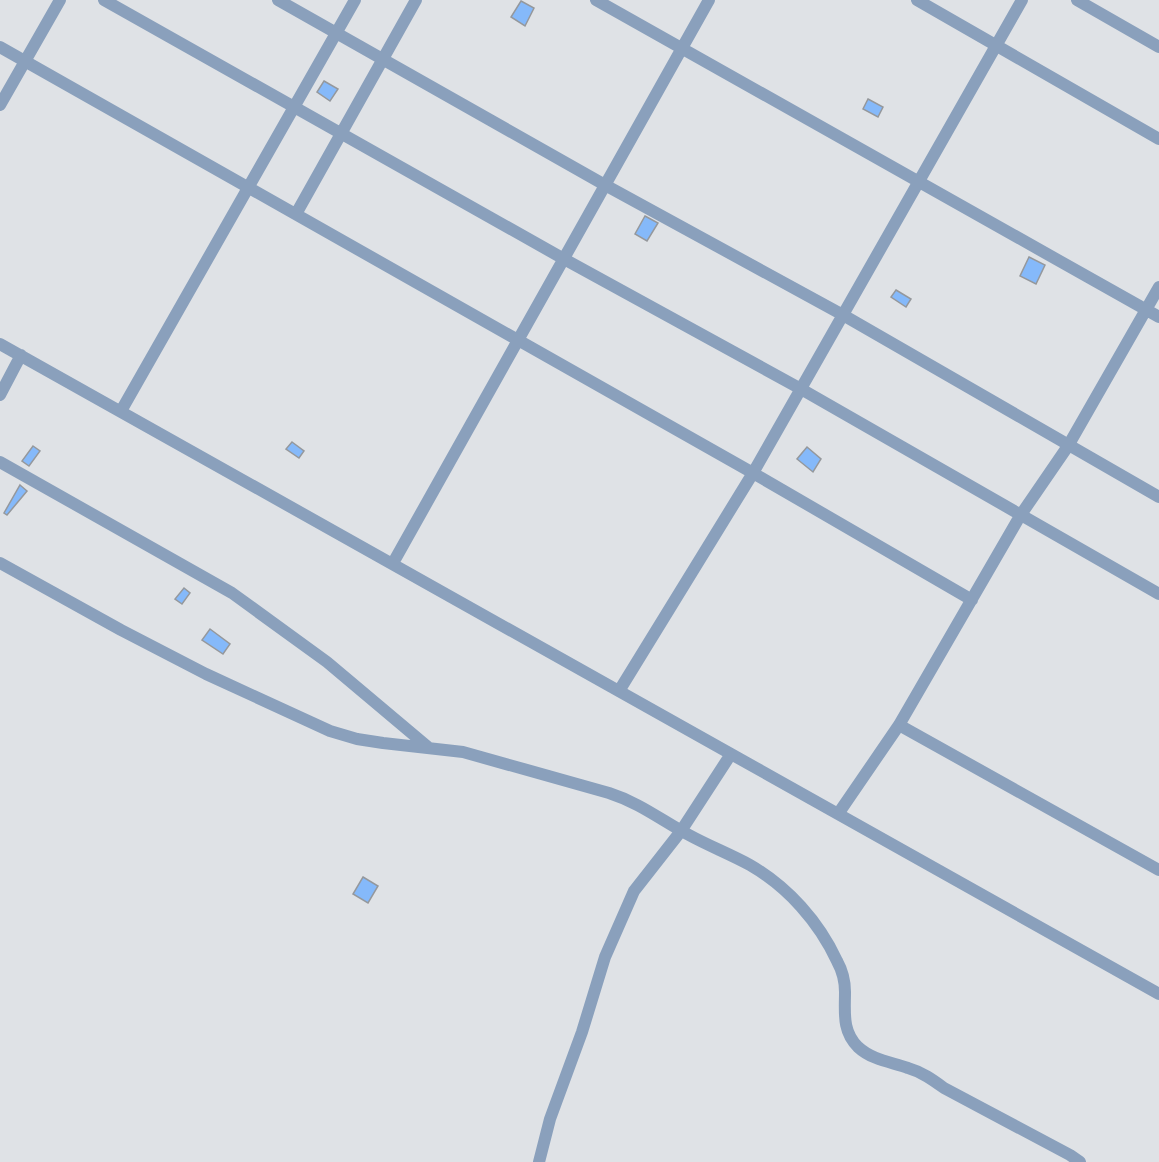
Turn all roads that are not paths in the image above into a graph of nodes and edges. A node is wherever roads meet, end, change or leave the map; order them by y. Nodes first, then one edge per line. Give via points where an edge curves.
1 (60, 0) edge
2 (105, 0) edge
3 (278, 0) edge
4 (355, 0) edge
5 (416, 0) edge
6 (596, 0) edge
7 (709, 0) edge
8 (917, 0) edge
9 (1023, 0) edge
10 (1077, 0) edge
11 (336, 32) junction
12 (997, 45) junction
13 (0, 47) edge
14 (1159, 47) edge
15 (682, 49) junction
16 (384, 58) junction
17 (25, 61) junction
18 (0, 105) edge
19 (295, 107) junction
20 (342, 134) junction
21 (1159, 139) edge
22 (920, 181) junction
23 (605, 184) junction
24 (248, 187) junction
25 (296, 214) junction
26 (564, 259) junction
27 (1159, 286) edge
28 (1146, 310) junction
29 (843, 315) junction
30 (1159, 317) edge
31 (518, 340) junction
32 (0, 344) edge
33 (21, 356) junction
34 (801, 389) junction
35 (0, 395) edge
36 (121, 411) junction
37 (1068, 446) junction
38 (0, 462) edge
39 (753, 473) junction
40 (1159, 497) edge
41 (1020, 516) junction
42 (0, 563) edge
43 (393, 563) junction
44 (1159, 594) edge
45 (972, 600) junction
46 (619, 691) junction
47 (899, 725) junction
48 (428, 747) junction
49 (731, 754) junction
50 (838, 814) junction
51 (681, 831) junction
52 (1159, 870) edge
53 (1159, 994) edge
54 (539, 1162) edge
55 (1080, 1162) edge

1 - 17 street
2 - 19 street
3 - 11 street
4 - 11 street
5 - 16 street
6 - 15 street
7 - 15 street
8 - 12 street
9 - 12 street
10 - 14 street
11 - 16 street
11 - 19 street
12 - 21 street
12 - 22 street
13 - 17 street
15 - 22 street
15 - 23 street
16 - 20 street
16 - 23 street
17 - 18 street
17 - 24 street
19 - 20 street
19 - 24 street
20 - 25 street
20 - 26 street
22 - 28 street
22 - 29 street
23 - 26 street
23 - 29 street
24 - 25 street
24 - 36 street
25 - 31 street
26 - 31 street
26 - 34 street
27 - 28 street
28 - 30 street
28 - 37 street
29 - 34 street
29 - 37 street
31 - 39 street
31 - 43 street
32 - 33 street
33 - 35 street
33 - 36 street
34 - 39 street
34 - 41 street
36 - 43 street
37 - 40 street
37 - 41 street
38 - 48 street via 232,593 327,662
39 - 45 street
39 - 46 street
41 - 44 street
41 - 45 street
42 - 48 street via 206,674 330,731 366,741
43 - 46 street
45 - 47 street
46 - 49 street
47 - 50 street
47 - 52 street
48 - 51 street via 508,763 629,799
49 - 50 street
49 - 51 street
50 - 53 street
51 - 54 street via 634,891 605,957
51 - 55 street via 768,876 798,903 838,963 846,990 845,1027 858,1047 874,1058 929,1077

